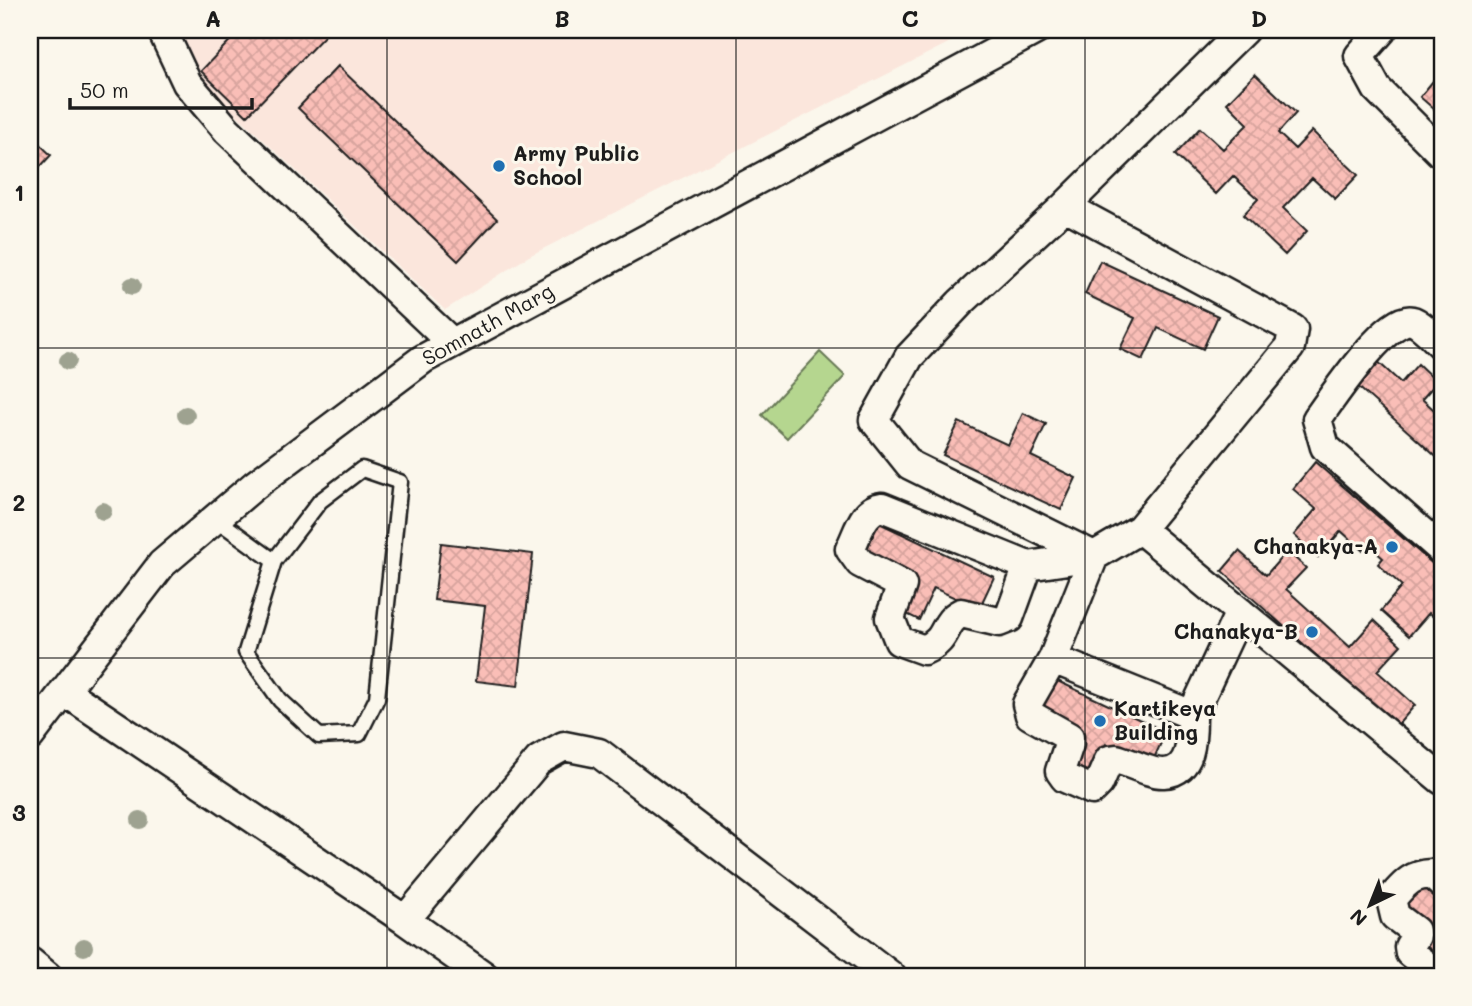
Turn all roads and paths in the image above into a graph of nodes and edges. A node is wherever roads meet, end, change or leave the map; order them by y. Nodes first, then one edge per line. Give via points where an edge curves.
1 (162, 30) edge
2 (1036, 30) edge
3 (1244, 30) edge
4 (1382, 30) edge
5 (1442, 154) edge
6 (1065, 206) junction
7 (452, 343) junction
8 (1442, 345) edge
9 (216, 519) junction
10 (1140, 529) junction
11 (1442, 550) edge
12 (1094, 556) junction
13 (274, 561) junction
14 (1028, 566) junction
15 (1240, 612) junction
16 (1053, 659) junction
17 (64, 691) junction
18 (1192, 716) junction
19 (30, 736) edge
20 (1439, 770) edge
21 (1442, 884) edge
22 (405, 920) junction
23 (30, 962) edge
24 (1442, 971) edge
25 (47, 976) edge
26 (484, 976) edge
27 (891, 976) edge

1 - 7 street via 187,83 227,131
2 - 7 street, Somnath Marg
3 - 6 street
4 - 5 street via 1359,56 1377,89
6 - 10 street via 1293,329 1290,347
6 - 12 street via 909,356 874,420 910,465
7 - 9 street, Somnath Marg via 423,359
8 - 11 street via 1412,321 1392,327 1354,367 1317,419 1325,447
9 - 13 lane
9 - 17 street, Somnath Marg via 162,564
10 - 12 street
10 - 15 street
12 - 14 street
12 - 16 street
13 - 13 lane via 320,501 362,469 400,482 377,698 359,734 319,736 280,700 246,652
14 - 14 street via 1009,618 999,622 961,613 951,617 940,640 924,650 900,641 890,618 902,585 860,563 850,549 866,516 882,507
15 - 18 street
15 - 20 street
16 - 18 street
16 - 18 street via 1027,705 1030,715 1069,737 1060,771 1065,778 1092,790 1109,760 1163,774 1175,770 1192,747
17 - 19 street, Somnath Marg
17 - 22 street
21 - 24 street via 1430,874 1409,878 1391,900 1395,916 1415,931 1410,953 1430,970
22 - 26 street
22 - 27 street via 539,760 564,746 599,753
23 - 25 street

